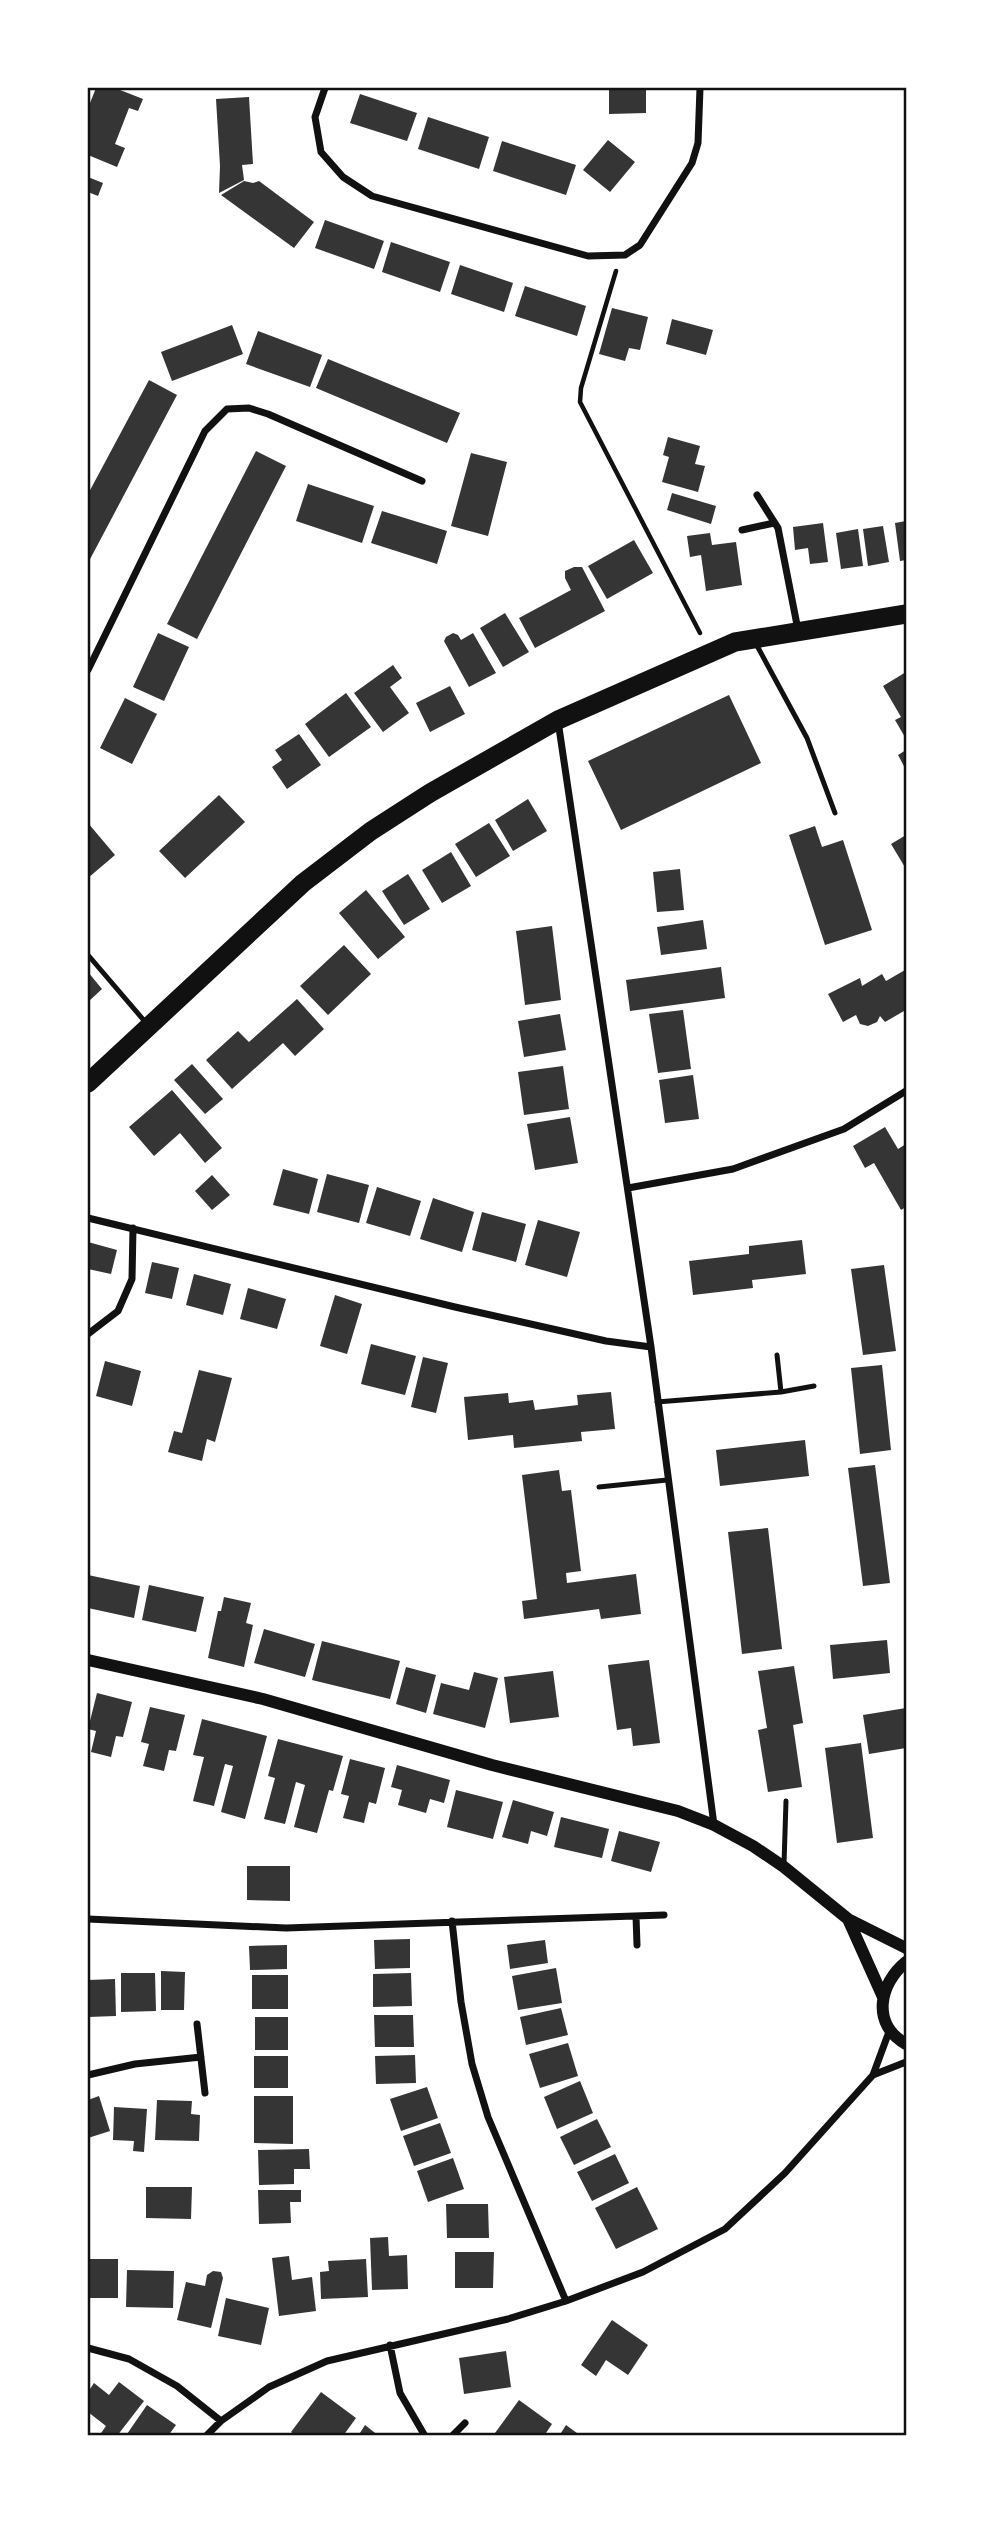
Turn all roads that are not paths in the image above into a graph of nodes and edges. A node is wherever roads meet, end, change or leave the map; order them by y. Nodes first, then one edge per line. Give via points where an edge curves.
1 (326, 88) edge
2 (699, 88) edge
3 (422, 481) dead end
4 (757, 495) dead end
5 (774, 523) junction
6 (742, 530) dead end
7 (906, 614) edge
8 (799, 630) junction
9 (754, 639) junction
10 (88, 670) edge
11 (558, 720) junction
12 (835, 813) dead end
13 (88, 955) edge
14 (149, 1026) junction
15 (88, 1083) edge
16 (906, 1091) edge
17 (628, 1188) junction
18 (88, 1218) edge
19 (133, 1228) junction
20 (88, 1334) edge
21 (651, 1347) junction
22 (777, 1355) dead end
23 (814, 1386) dead end
24 (781, 1392) junction
25 (657, 1402) junction
26 (667, 1480) junction
27 (598, 1487) dead end
28 (88, 1660) edge
29 (786, 1801) dead end
30 (714, 1825) junction
31 (784, 1867) junction
32 (664, 1915) dead end
33 (636, 1916) junction
34 (88, 1919) edge
35 (848, 1919) junction
36 (452, 1921) junction
37 (637, 1945) dead end
38 (906, 1948) edge
39 (906, 1962) edge
40 (883, 1997) junction
41 (197, 2024) dead end
42 (890, 2029) junction
43 (906, 2044) edge
44 (201, 2057) junction
45 (906, 2062) edge
46 (88, 2075) edge
47 (873, 2075) junction
48 (205, 2093) dead end
49 (566, 2301) junction
50 (390, 2345) junction
51 (88, 2348) edge
52 (221, 2421) junction
53 (465, 2423) dead end
54 (206, 2435) edge
55 (425, 2435) edge
56 (452, 2435) edge

1 - 2 street via 315,117 321,152 342,177 372,196 588,256 625,255 640,245 692,163 698,143
3 - 10 street via 268,414 249,408 228,409 205,431
4 - 5 street
5 - 6 street
5 - 8 street
7 - 8 highway
8 - 9 highway
9 - 11 highway via 735,642
9 - 12 lane via 807,738
11 - 14 highway via 371,831 303,883
11 - 17 street
13 - 14 lane
14 - 15 highway
16 - 17 street via 844,1129 733,1169
17 - 21 street
18 - 19 street
19 - 20 street via 132,1279 118,1311
19 - 21 street via 455,1307
21 - 25 street
22 - 24 lane
23 - 24 lane
24 - 25 lane
25 - 26 street
26 - 27 lane
26 - 30 street
28 - 30 street via 263,1699 492,1765 678,1811
29 - 31 lane
30 - 31 street
31 - 35 street
32 - 33 street
33 - 36 street
33 - 37 street
34 - 36 street via 286,1928
35 - 38 street
35 - 40 street
36 - 49 street via 472,2064 488,2117
39 - 40 street via 893,1973
40 - 42 street
41 - 44 street
42 - 43 street
42 - 47 street
44 - 46 street
44 - 48 street
45 - 47 street
47 - 49 street via 785,2174 725,2229 643,2272
49 - 50 street
50 - 52 street via 327,2361 269,2387
50 - 55 street via 400,2393
51 - 52 street via 129,2359 177,2386
52 - 54 street
53 - 56 street

